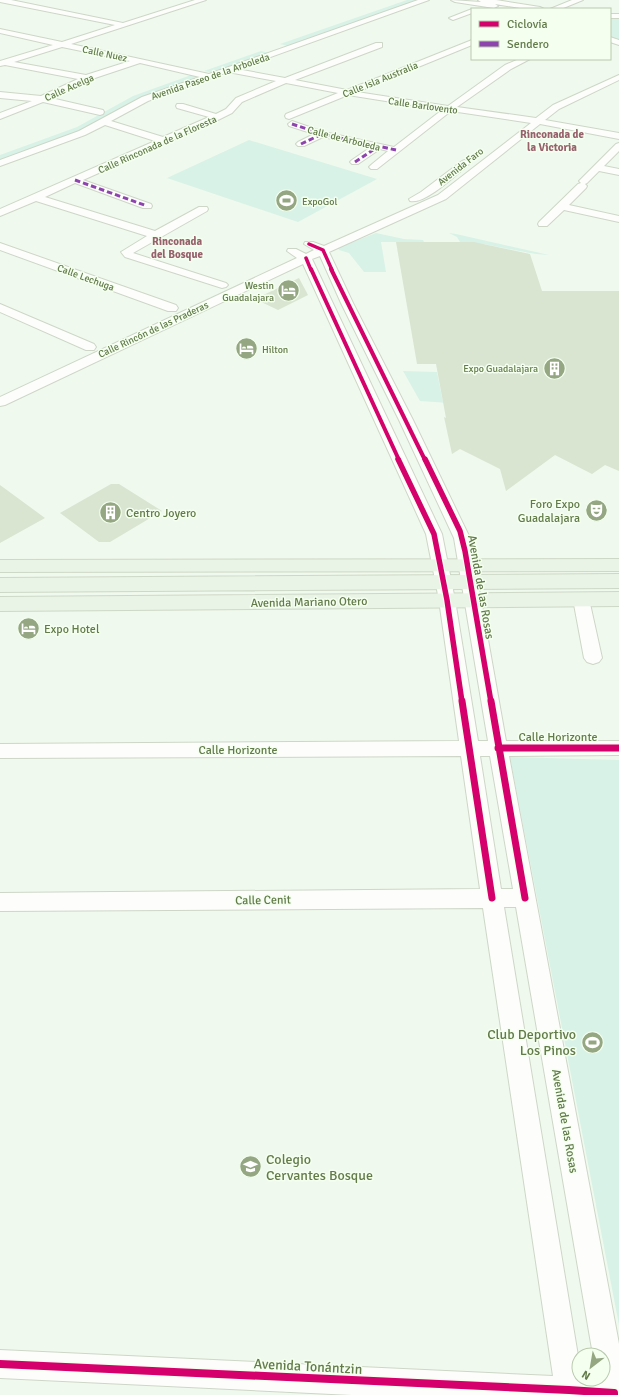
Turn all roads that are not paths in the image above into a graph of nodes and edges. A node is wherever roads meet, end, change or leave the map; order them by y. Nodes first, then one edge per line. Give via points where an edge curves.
1 (0, 0) edge
2 (202, 0) edge
3 (403, 0) edge
4 (425, 0) edge
5 (455, 0) edge
6 (579, 0) edge
7 (499, 1) edge
8 (171, 3) dead end
9 (485, 3) edge
10 (185, 5) junction
11 (507, 8) edge
12 (535, 8) edge
13 (557, 8) edge
14 (471, 11) edge
15 (453, 18) dead end
16 (122, 24) junction
17 (0, 31) edge
18 (471, 42) edge
19 (61, 44) junction
20 (379, 45) dead end
21 (139, 60) junction
22 (524, 60) edge
23 (2, 63) edge
24 (228, 70) junction
25 (194, 72) junction
26 (210, 76) junction
27 (619, 77) edge
28 (86, 78) junction
29 (179, 78) dead end
30 (284, 81) junction
31 (345, 92) junction
32 (0, 95) edge
33 (42, 99) junction
34 (0, 101) edge
35 (32, 104) junction
36 (180, 106) dead end
37 (450, 108) junction
38 (531, 111) dead end
39 (0, 116) edge
40 (218, 117) junction
41 (522, 118) junction
42 (290, 120) joint
43 (538, 120) junction
44 (104, 122) junction
45 (510, 128) dead end
46 (322, 134) junction
47 (619, 136) edge
48 (165, 141) junction
49 (300, 144) dead end
50 (380, 146) junction
51 (619, 146) edge
52 (396, 150) junction
53 (474, 156) dead end
54 (355, 162) dead end
55 (0, 163) edge
56 (374, 168) dead end
57 (597, 168) junction
58 (619, 172) edge
59 (75, 180) junction
60 (35, 197) junction
61 (147, 206) dead end
62 (561, 206) junction
63 (203, 209) dead end
64 (0, 213) edge
65 (378, 216) dead end
66 (619, 219) edge
67 (543, 224) dead end
68 (156, 235) junction
69 (323, 238) dead end
70 (309, 244) junction
71 (0, 246) edge
72 (323, 250) junction
73 (292, 251) junction
74 (306, 258) junction
75 (317, 284) junction
76 (222, 285) junction
77 (183, 303) junction
78 (347, 303) junction
79 (0, 308) edge
80 (154, 316) dead end
81 (116, 334) dead end
82 (90, 347) junction
83 (2, 396) edge
84 (619, 565) edge
85 (0, 566) edge
86 (0, 579) edge
87 (619, 581) edge
88 (470, 582) junction
89 (444, 583) junction
90 (0, 585) edge
91 (75, 585) junction
92 (581, 599) junction
93 (619, 599) edge
94 (0, 600) edge
95 (22, 603) junction
96 (0, 604) edge
97 (593, 658) dead end
98 (498, 748) junction
99 (619, 748) edge
100 (470, 749) junction
101 (0, 751) edge
102 (492, 898) junction
103 (525, 898) junction
104 (0, 902) edge
105 (0, 1364) edge
106 (569, 1393) edge
107 (614, 1394) edge

1 - 16 street
2 - 10 street
3 - 25 street, Avenida Paseo de la Arboleda
4 - 24 street, Avenida Paseo de la Arboleda
5 - 9 street
6 - 13 street
7 - 9 street
7 - 12 street
8 - 10 street
9 - 11 street
10 - 16 street
14 - 15 street
16 - 19 street
17 - 19 street, Calle Nuez
18 - 31 street, Calle Isla Australia
19 - 21 street, Calle Nuez
19 - 23 street
20 - 30 street, Calle Rinconada de la Floresta
21 - 25 street, Calle Nuez
21 - 28 street, Calle Acelga
22 - 37 street via 508,67
23 - 28 street
24 - 26 street, Avenida Paseo de la Arboleda
24 - 30 street, Calle Barlovento
25 - 26 street, Calle Nuez
25 - 29 street, Avenida Paseo de la Arboleda
26 - 44 street, Avenida Paseo de la Arboleda via 145,98
27 - 43 street, Avenida Faro via 556,107
28 - 33 street, Calle Acelga
30 - 31 street, Calle Barlovento
30 - 40 street, Calle Rinconada de la Floresta via 239,100
31 - 37 street, Calle Barlovento
31 - 42 street, Calle Isla Australia
32 - 33 street
33 - 35 street, Calle Acelga
33 - 35 street via 97,114
34 - 35 street
35 - 39 street, Calle Acelga
36 - 40 street
37 - 41 street, Calle Barlovento
37 - 52 street
38 - 41 street
40 - 48 street, Calle Rinconada de la Floresta
41 - 43 street, Calle Barlovento
41 - 45 street
42 - 46 street, Calle de Arboleda
43 - 47 street, Calle Barlovento
43 - 72 street, Avenida Faro via 442,197
44 - 48 street
44 - 55 street, Avenida Paseo de la Arboleda via 82,133
46 - 49 street
46 - 50 street, Calle de Arboleda
48 - 59 street, Calle Rinconada de la Floresta
50 - 52 street, Calle de Arboleda
50 - 54 street
51 - 57 street
52 - 56 street
53 - 65 street, Avenida Faro via 425,194
57 - 58 street
57 - 62 street
59 - 60 street, Calle Rinconada de la Floresta
59 - 61 street
60 - 64 street, Calle Rinconada de la Floresta
60 - 68 street
62 - 66 street
62 - 67 street
63 - 68 street
68 - 76 street via 126,252 128,255
69 - 70 street
70 - 72 street
70 - 73 street
71 - 77 street, Calle Lechuga
72 - 74 street, Avenida Faro
72 - 78 street, Avenida de las Rosas
73 - 74 street
73 - 76 street, Calle Rincón de las Praderas
74 - 75 street
74 - 83 street, Calle Rincón de las Praderas
75 - 78 street via 332,296
75 - 89 street via 434,534
76 - 77 street, Calle Rincón de las Praderas
77 - 80 street, Calle Rincón de las Praderas
78 - 88 street, Avenida de las Rosas via 460,531
79 - 82 street
81 - 82 street, Calle Rincón de las Praderas
82 - 83 street, Calle Rincón de las Praderas
84 - 88 main road, Avenida Mariano Otero
85 - 89 main road, Avenida Mariano Otero
86 - 91 main road
87 - 88 main road, Avenida Mariano Otero
88 - 89 main road, Avenida Mariano Otero
88 - 89 main road, Avenida Mariano Otero
88 - 92 main road, Avenida Mariano Otero
88 - 98 street, Avenida de las Rosas
89 - 91 main road, Avenida Mariano Otero
89 - 95 main road, Avenida Mariano Otero via 234,603
89 - 100 street
90 - 91 main road, Avenida Mariano Otero
92 - 93 main road, Avenida Mariano Otero
92 - 97 street
94 - 95 main road
95 - 96 main road, Avenida Mariano Otero
98 - 99 street, Calle Horizonte
98 - 100 street, Calle Horizonte
98 - 103 street, Avenida de las Rosas
100 - 101 street, Calle Horizonte
100 - 102 street
102 - 103 street, Calle Cenit
102 - 104 street, Calle Cenit
102 - 106 street
103 - 107 street, Avenida de las Rosas
105 - 106 street, Avenida Tonántzin
106 - 107 street, Avenida Tonántzin

